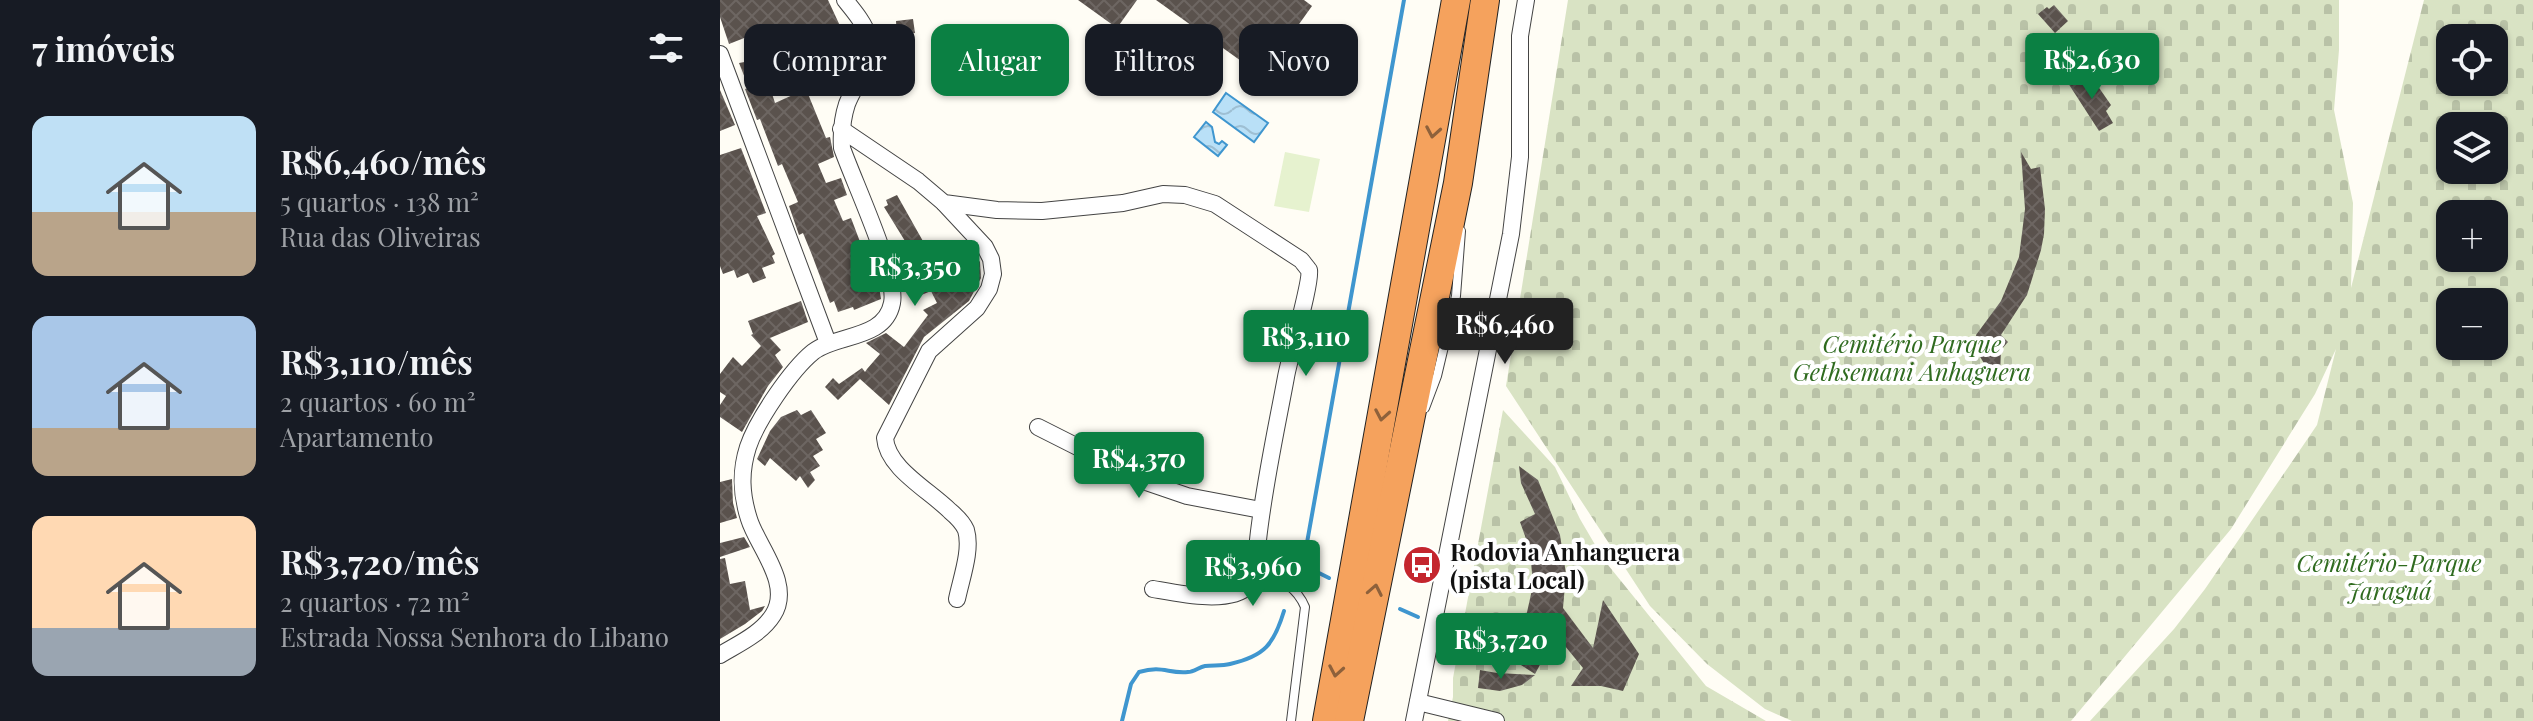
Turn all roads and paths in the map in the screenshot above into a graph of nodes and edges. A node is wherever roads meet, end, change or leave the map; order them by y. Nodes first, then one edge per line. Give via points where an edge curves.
1 (845, 0) edge
2 (1454, 0) edge
3 (1485, 0) edge
4 (1526, 0) edge
5 (720, 54) edge
6 (841, 129) junction
7 (944, 203) junction
8 (1462, 224) dead end
9 (828, 343) junction
10 (1038, 427) dead end
11 (1395, 487) junction
12 (1261, 510) junction
13 (1256, 567) junction
14 (1153, 589) dead end
15 (957, 599) dead end
16 (720, 655) edge
17 (1418, 702) junction
18 (1291, 721) edge
19 (1327, 721) edge
20 (1349, 721) edge
21 (1414, 721) edge
22 (1496, 721) edge

1 - 6 street via 869,37 870,55
2 -> 19 highway
3 - 11 highway via 1460,196
4 - 17 street via 1520,36 1519,174 1511,234
5 - 9 street
6 - 7 street
6 - 9 street via 842,148 893,286 893,302 872,329
7 - 12 street via 1042,211 1185,195 1215,204 1301,260 1309,270 1309,286
7 - 15 street via 985,247 993,274 977,308 929,351 885,438 885,449 966,530
8 - 11 lane via 1456,296 1437,376
9 - 16 street via 802,362 750,441 742,466 742,493 773,566 778,602 756,633
10 - 12 street via 1149,483
20 -> 11 highway
12 - 13 street
13 - 14 street via 1246,589 1232,594 1201,597
13 - 18 lane via 1300,594 1305,607
17 - 21 street
17 - 22 street

